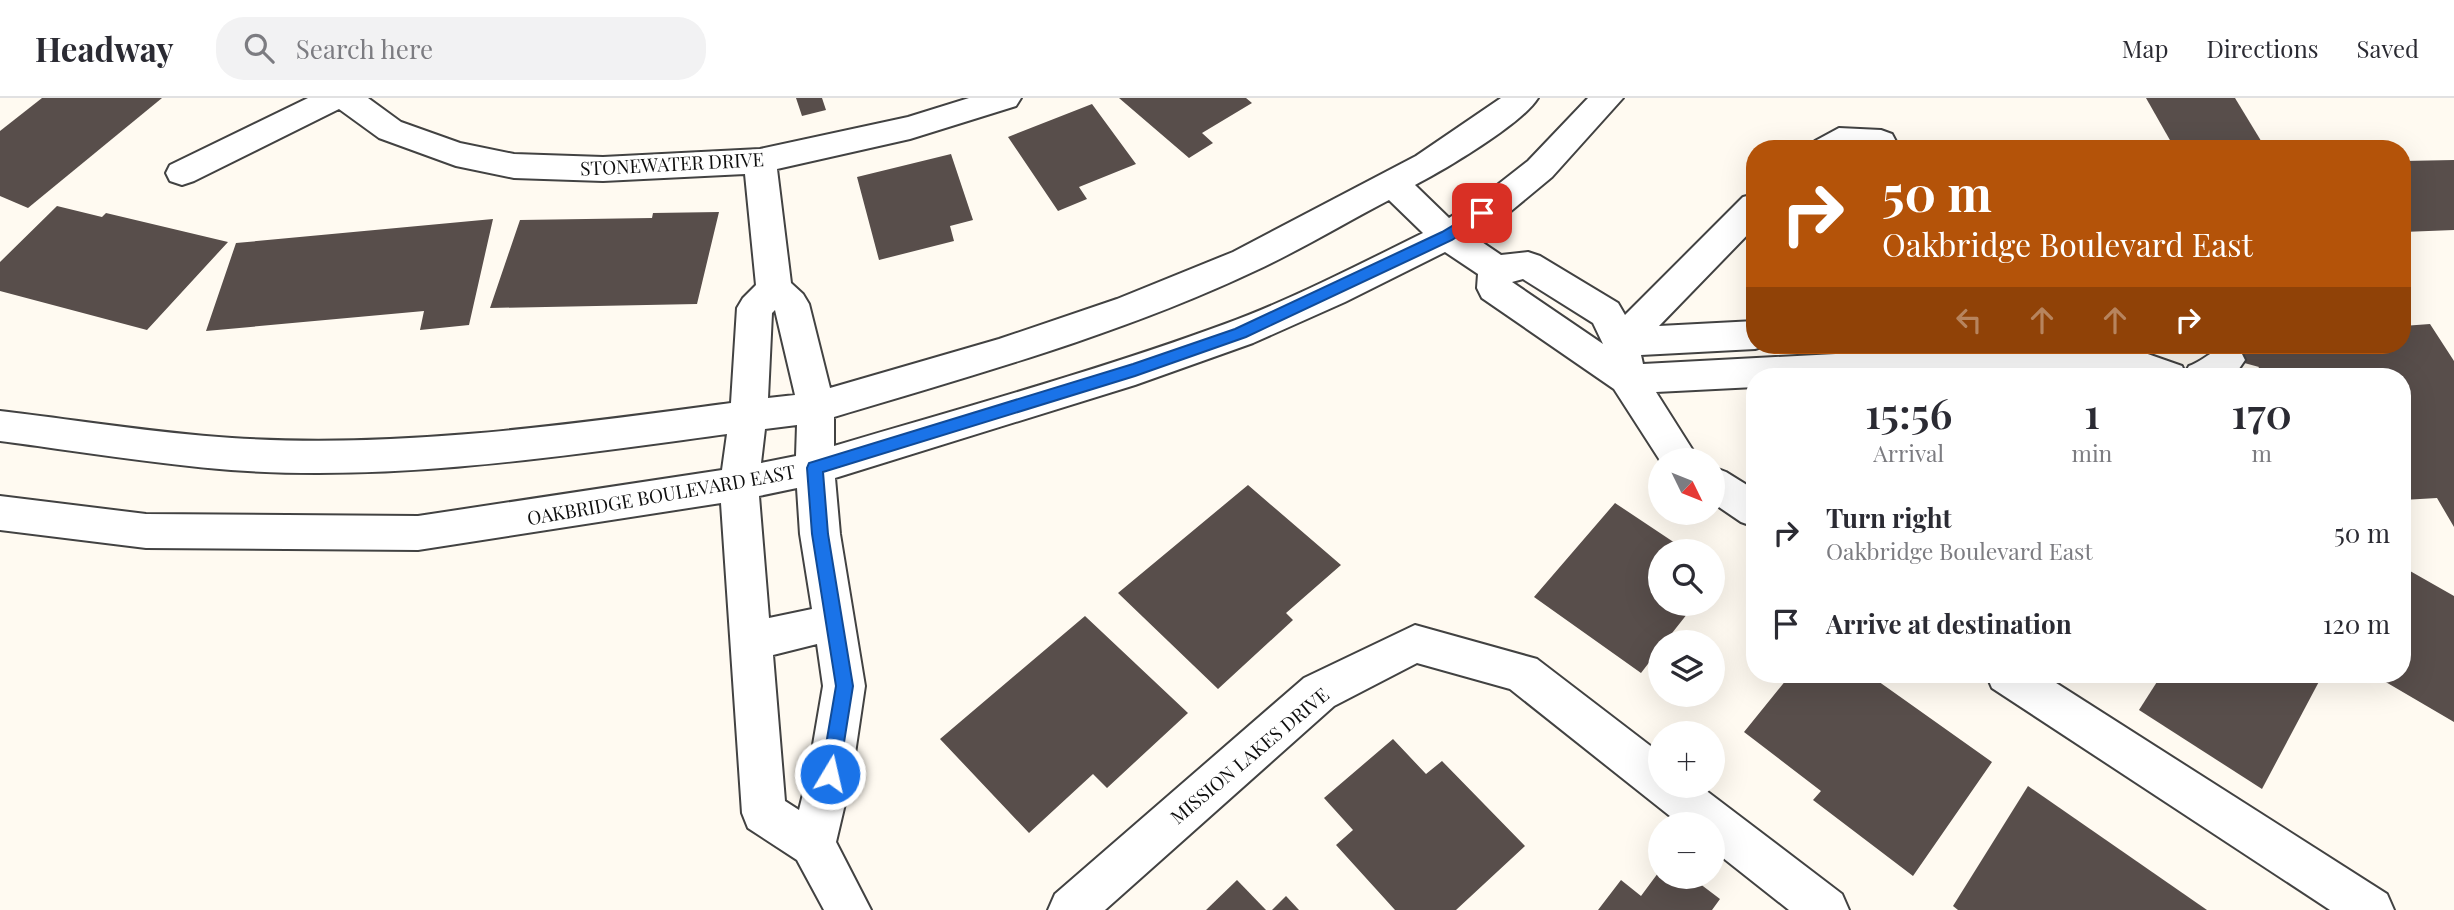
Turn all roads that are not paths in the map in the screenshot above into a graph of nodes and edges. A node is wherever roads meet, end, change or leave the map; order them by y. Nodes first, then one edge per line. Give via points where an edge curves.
1 (335, 98) edge
2 (346, 98) edge
3 (1005, 98) edge
4 (1522, 98) edge
5 (1607, 98) edge
6 (760, 161) junction
7 (182, 173) dead end
8 (1392, 183) junction
9 (1746, 215) edge
10 (1447, 236) junction
11 (1496, 269) junction
12 (774, 289) junction
13 (1746, 335) edge
14 (1620, 342) junction
15 (2107, 354) edge
16 (2107, 354) edge
17 (1978, 360) edge
18 (1823, 363) edge
19 (1762, 368) edge
20 (2146, 368) edge
21 (1746, 369) edge
22 (1627, 379) junction
23 (816, 407) junction
24 (748, 418) junction
25 (0, 426) edge
26 (1672, 448) edge
27 (815, 468) junction
28 (739, 484) junction
29 (1726, 491) edge
30 (1746, 504) edge
31 (0, 513) edge
32 (835, 622) junction
33 (751, 641) junction
34 (2021, 683) edge
35 (1648, 772) edge
36 (1681, 798) edge
37 (813, 844) junction
38 (848, 910) edge
39 (1071, 910) edge
40 (1826, 910) edge
41 (2371, 910) edge

1 - 7 street
2 - 6 street, STONEWATER DRIVE via 390,130 456,154 514,166 603,169
3 - 6 street, STONEWATER DRIVE via 910,128
4 - 8 street via 1472,135
5 - 10 street, OAKBRIDGE BOULEVARD EAST via 1540,169
6 - 12 street
8 - 10 street
8 - 23 street via 1245,261 1129,309 1001,353
9 - 14 street
10 - 11 street
10 - 27 street, OAKBRIDGE BOULEVARD EAST via 1240,333
11 - 14 street via 1528,265 1606,313
11 - 22 street via 1494,288
12 - 23 street via 791,304
12 - 24 street via 755,308
13 - 14 street
14 - 22 street
15 - 17 street
16 - 20 street
17 - 18 street
18 - 19 street
21 - 22 street
22 - 26 street
23 - 24 street
23 - 27 street
24 - 25 street via 509,448 348,456 232,454
24 - 28 street
27 - 28 street, OAKBRIDGE BOULEVARD EAST
27 - 32 street via 820,534
28 - 31 street, OAKBRIDGE BOULEVARD EAST via 418,533 146,531
28 - 33 street
29 - 30 street
32 - 33 street
32 - 37 street via 844,686
33 - 37 street via 764,813
34 - 41 street
35 - 39 street, MISSION LAKES DRIVE via 1522,673 1415,643 1319,692
36 - 40 street
37 - 38 street

